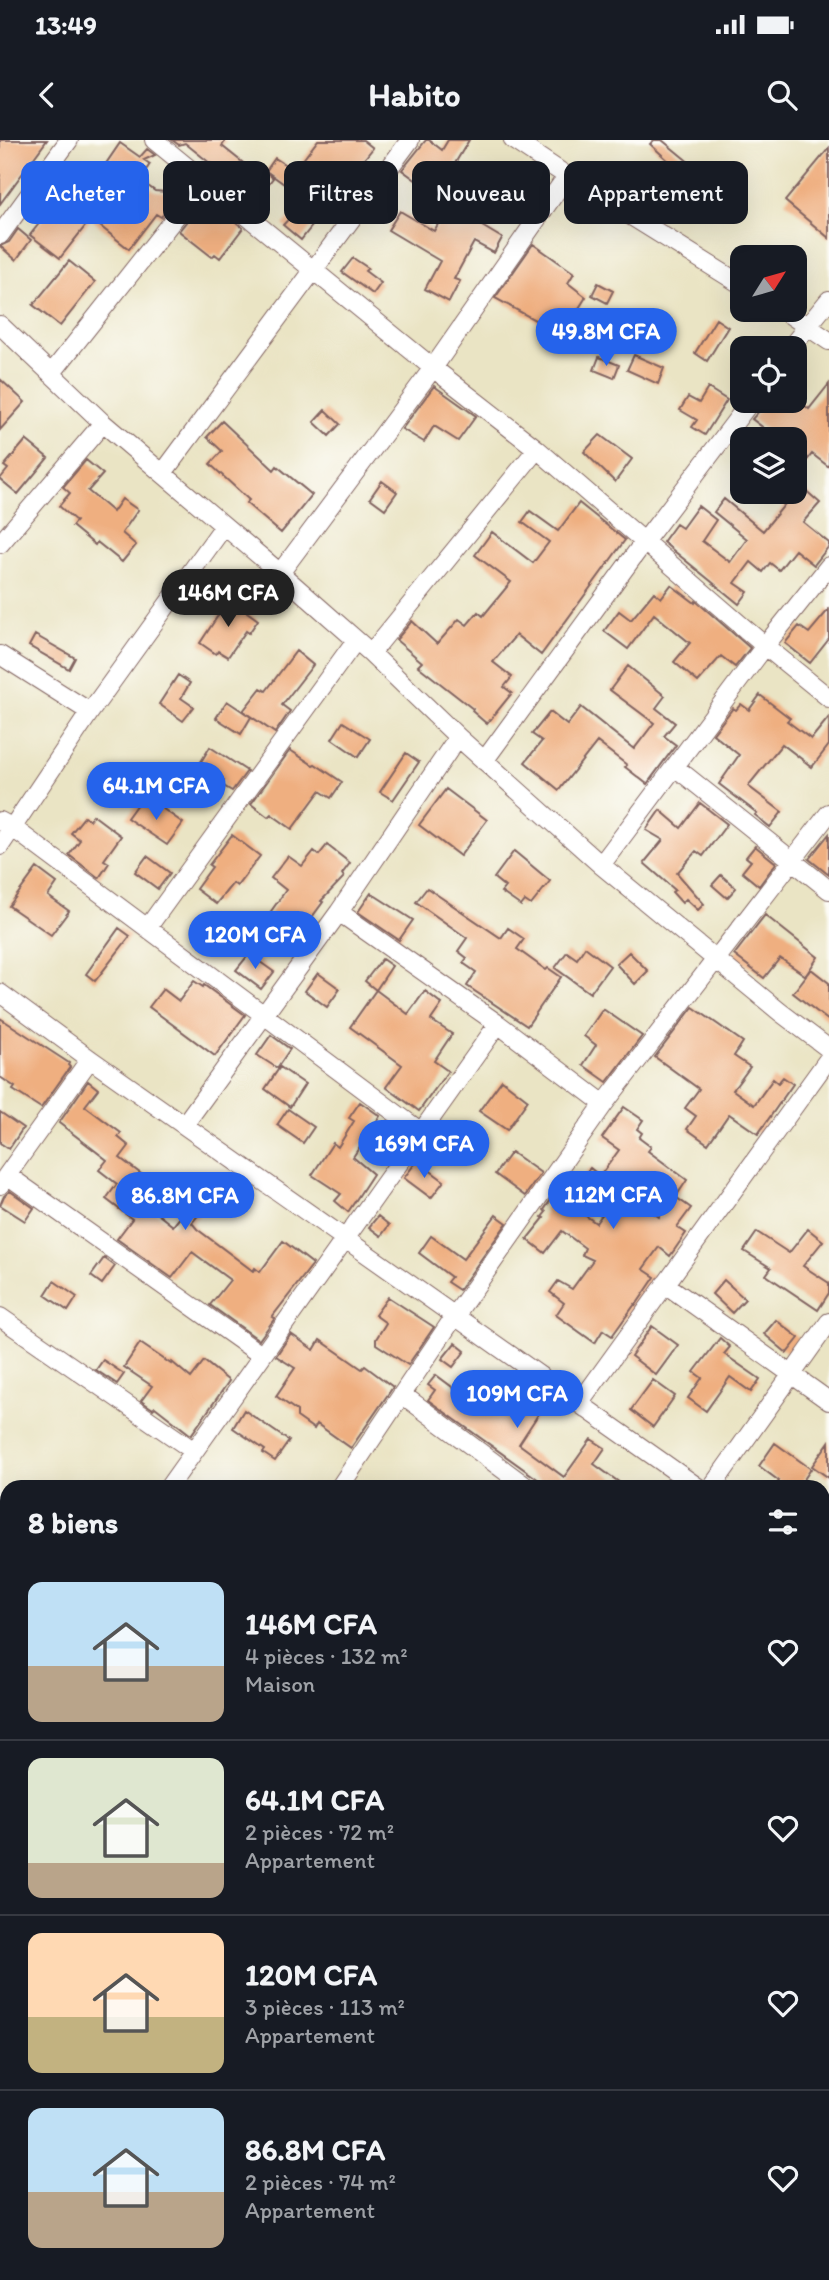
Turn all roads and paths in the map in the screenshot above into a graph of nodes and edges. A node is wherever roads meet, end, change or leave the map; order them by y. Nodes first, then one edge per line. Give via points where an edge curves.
1 (69, 140) edge
2 (154, 140) edge
3 (410, 140) edge
4 (513, 140) edge
5 (180, 161) edge
6 (564, 174) edge
7 (564, 180) edge
8 (169, 224) edge
9 (257, 224) edge
10 (644, 224) edge
11 (0, 235) edge
12 (313, 271) junction
13 (730, 278) edge
14 (829, 300) edge
15 (803, 322) edge
16 (0, 325) edge
17 (808, 325) junction
18 (799, 336) edge
19 (829, 341) edge
20 (433, 368) junction
21 (51, 374) junction
22 (742, 413) edge
23 (103, 423) junction
24 (537, 449) junction
25 (163, 473) junction
26 (224, 526) junction
27 (644, 542) junction
28 (0, 544) edge
29 (829, 566) edge
30 (280, 573) junction
31 (356, 640) junction
32 (765, 646) junction
33 (370, 653) junction
34 (0, 655) edge
35 (829, 698) edge
36 (90, 712) junction
37 (458, 737) junction
38 (484, 761) junction
39 (675, 767) junction
40 (829, 813) edge
41 (6, 824) edge
42 (0, 846) edge
43 (792, 860) junction
44 (601, 865) junction
45 (829, 891) edge
46 (339, 912) junction
47 (148, 927) junction
48 (715, 959) junction
49 (0, 993) edge
50 (265, 1015) junction
51 (498, 1024) junction
52 (829, 1049) edge
53 (829, 1058) edge
54 (90, 1059) junction
55 (604, 1104) junction
56 (184, 1125) junction
57 (421, 1132) junction
58 (4, 1180) edge
59 (346, 1238) junction
60 (665, 1284) junction
61 (0, 1317) edge
62 (454, 1317) junction
63 (829, 1322) edge
64 (261, 1355) junction
65 (792, 1374) junction
66 (403, 1395) junction
67 (829, 1401) edge
68 (579, 1404) junction
69 (194, 1451) junction
70 (174, 1480) edge
71 (345, 1480) edge
72 (517, 1480) edge
73 (688, 1480) edge
74 (717, 1480) edge

1 - 11 street
2 - 5 street
3 - 12 street
4 - 6 street
7 - 20 street
8 - 21 street
9 - 12 street
10 - 13 street
12 - 20 street
12 - 25 street
14 - 17 street
15 - 17 street
16 - 21 street
17 - 18 street
17 - 19 street
20 - 24 street
20 - 30 street
21 - 23 street
22 - 27 street
23 - 25 street
23 - 28 street
24 - 27 street
24 - 33 street
25 - 26 street
26 - 30 street
26 - 36 street
27 - 32 street
27 - 38 street
29 - 32 street
30 - 31 street
31 - 33 street
31 - 47 street
32 - 35 street
32 - 39 street
33 - 37 street
34 - 36 street
36 - 41 street
37 - 38 street
37 - 46 street
38 - 44 street
39 - 43 street
39 - 44 street
40 - 43 street
41 - 42 street
41 - 47 street
43 - 45 street
43 - 48 street
44 - 48 street
46 - 50 street
46 - 51 street
47 - 50 street
48 - 52 street
48 - 55 street
49 - 54 street
50 - 56 street
50 - 57 street
51 - 55 street
51 - 57 street
53 - 60 street
54 - 56 street
54 - 58 street
55 - 62 street
56 - 59 street
57 - 59 street
58 - 64 street
59 - 62 street
59 - 64 street
60 - 65 street
60 - 68 street
61 - 69 street
62 - 66 street
62 - 68 street
63 - 65 street
64 - 69 street
65 - 67 street
65 - 74 street
66 - 71 street
66 - 72 street
68 - 73 street
69 - 70 street

